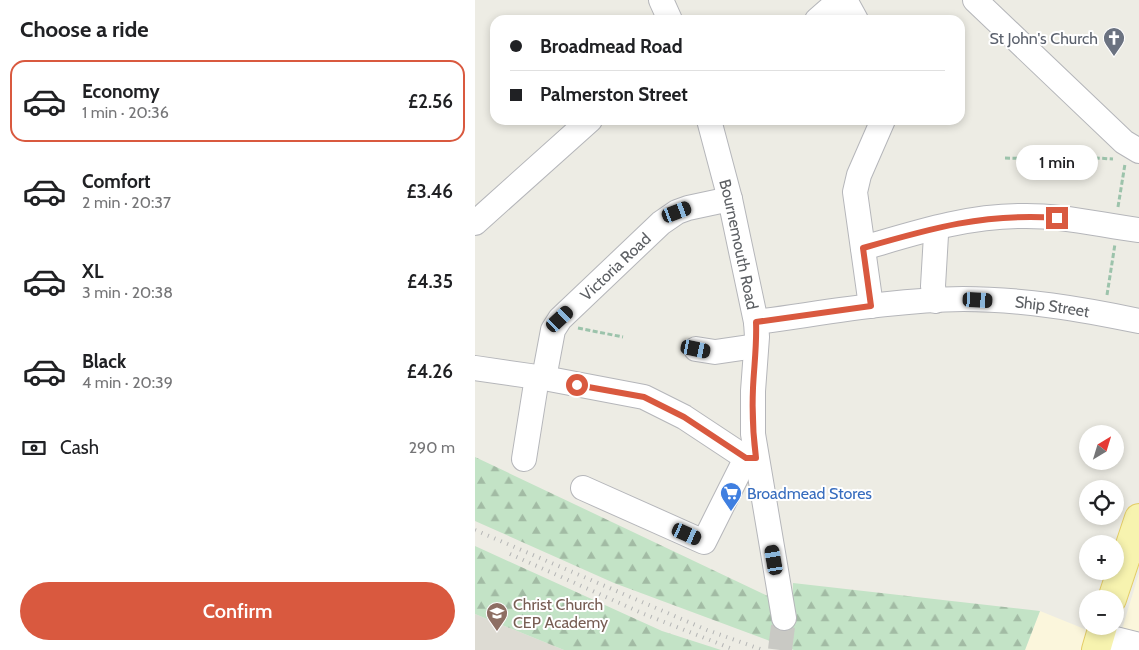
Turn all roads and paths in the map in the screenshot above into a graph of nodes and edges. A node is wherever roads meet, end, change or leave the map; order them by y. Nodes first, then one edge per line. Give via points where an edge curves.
1 (661, 0) edge
2 (840, 0) edge
3 (845, 0) edge
4 (975, 0) edge
5 (668, 15) edge
6 (823, 15) edge
7 (853, 15) edge
8 (584, 125) edge
9 (710, 125) edge
10 (881, 125) edge
11 (1127, 156) edge
12 (1005, 158) dead end
13 (730, 199) junction
14 (1116, 220) junction
15 (475, 223) edge
16 (1139, 230) edge
17 (935, 235) dead end
18 (863, 248) junction
19 (935, 301) junction
20 (1105, 304) dead end
21 (871, 306) junction
22 (560, 319) junction
23 (1139, 321) edge
24 (756, 322) junction
25 (623, 337) dead end
26 (756, 346) junction
27 (696, 349) dead end
28 (475, 368) edge
29 (539, 384) junction
30 (751, 458) junction
31 (524, 459) dead end
32 (583, 488) dead end
33 (1139, 518) edge
34 (1116, 590) edge
35 (783, 618) tunnel mouth
36 (1100, 637) edge
37 (1139, 644) edge

1 - 5 street
2 - 6 street
3 - 7 street
4 - 11 street via 1124,142
8 - 15 street
9 - 13 street, Bournemouth Road
10 - 18 street via 855,192
11 - 12 path via 1109,159 1063,156
11 - 14 path
13 - 22 street, Victoria Road via 677,212
13 - 24 street, Bournemouth Road
14 - 16 street
14 - 18 street via 993,217 955,223
14 - 20 path via 1114,257
17 - 19 street
18 - 21 street
19 - 21 street, Ship Street
19 - 23 street, Ship Street via 1024,302 1088,310
21 - 24 street, Ship Street
22 - 25 path via 573,327
22 - 29 street, Victoria Road via 553,330
24 - 26 street, Bournemouth Road
26 - 27 street via 715,352
26 - 30 street, Bournemouth Road
28 - 29 street
29 - 30 street via 644,397
29 - 31 street, Victoria Road
30 - 32 street via 704,542
30 - 35 street, Bournemouth Road
33 - 34 main road
36 - 37 street

